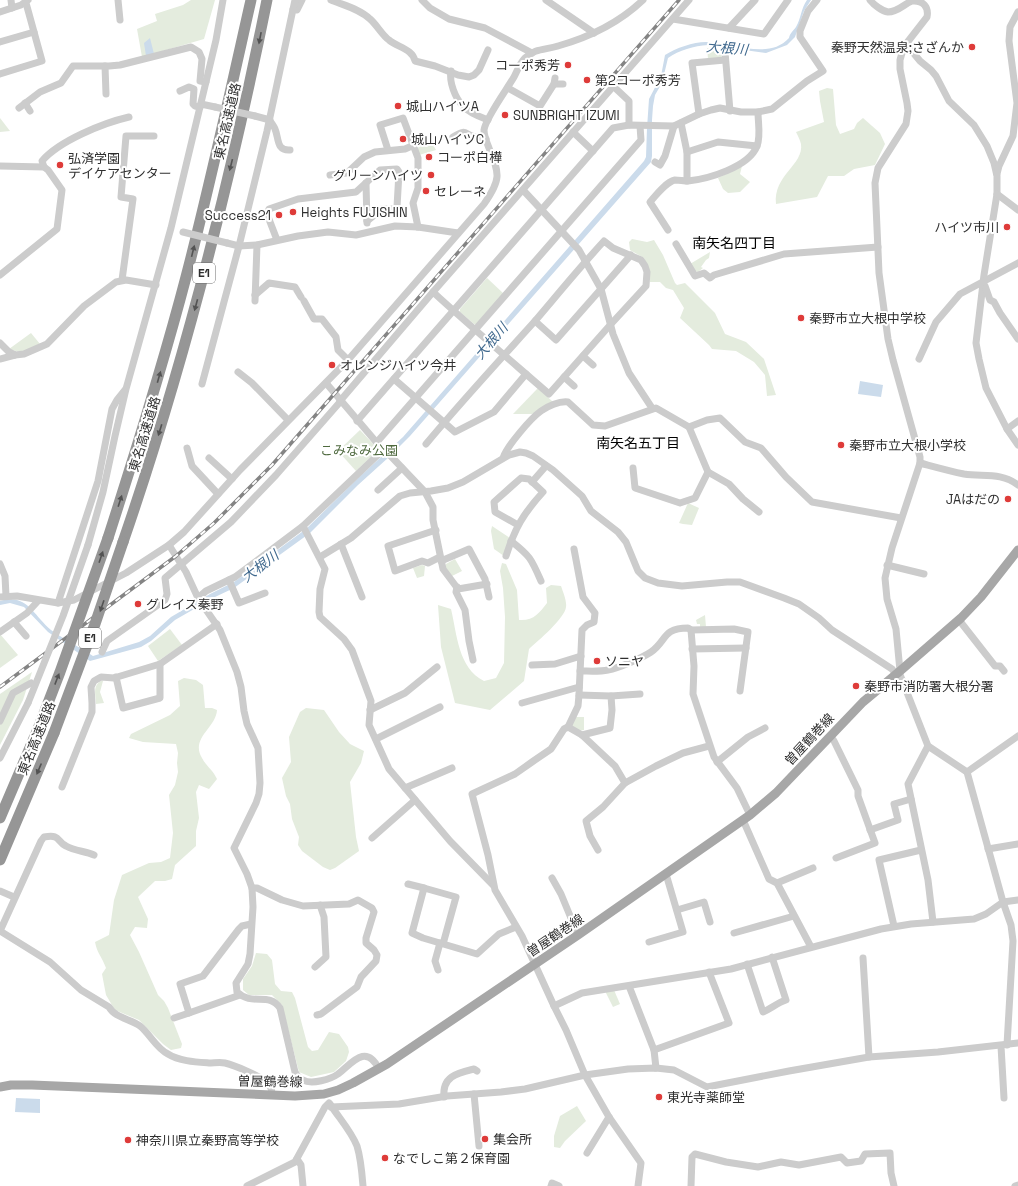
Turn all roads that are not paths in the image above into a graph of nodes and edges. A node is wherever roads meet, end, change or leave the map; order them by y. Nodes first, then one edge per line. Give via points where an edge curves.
1 (11, 0) edge
2 (118, 0) edge
3 (223, 0) edge
4 (250, 0) edge
5 (267, 0) edge
6 (295, 0) edge
7 (302, 0) edge
8 (331, 0) edge
9 (422, 0) edge
10 (546, 0) edge
11 (643, 0) edge
12 (689, 0) edge
13 (754, 0) edge
14 (788, 0) edge
15 (817, 0) edge
16 (870, 0) edge
17 (27, 1) edge
18 (12, 8) junction
19 (293, 9) junction
20 (0, 12) edge
21 (1018, 12) edge
22 (673, 19) junction
23 (120, 20) dead end
24 (728, 28) junction
25 (34, 32) junction
26 (594, 33) junction
27 (0, 42) edge
28 (906, 44) junction
29 (488, 50) dead end
30 (725, 52) dead end
31 (532, 53) junction
32 (725, 60) junction
33 (105, 66) junction
34 (451, 72) junction
35 (0, 74) edge
36 (206, 82) junction
37 (563, 84) dead end
38 (613, 86) junction
39 (508, 88) junction
40 (180, 91) dead end
41 (106, 94) dead end
42 (25, 103) junction
43 (201, 106) junction
44 (18, 108) dead end
45 (30, 111) dead end
46 (730, 111) junction
47 (758, 112) junction
48 (699, 114) junction
49 (129, 117) dead end
50 (270, 120) junction
51 (488, 120) junction
52 (629, 125) junction
53 (677, 125) junction
54 (642, 126) junction
55 (573, 132) junction
56 (154, 136) dead end
57 (453, 136) dead end
58 (486, 138) junction
59 (414, 145) junction
60 (757, 146) junction
61 (290, 150) dead end
62 (388, 150) junction
63 (593, 151) junction
64 (687, 152) junction
65 (655, 162) dead end
66 (0, 166) edge
67 (44, 167) junction
68 (330, 175) dead end
69 (997, 176) junction
70 (687, 181) junction
71 (366, 183) junction
72 (523, 190) junction
73 (997, 194) junction
74 (542, 210) junction
75 (1018, 210) edge
76 (367, 222) junction
77 (418, 227) junction
78 (171, 228) junction
79 (561, 230) junction
80 (668, 230) dead end
81 (368, 232) junction
82 (458, 233) junction
83 (277, 240) junction
84 (676, 244) dead end
85 (257, 245) junction
86 (239, 246) junction
87 (878, 247) junction
88 (631, 255) junction
89 (586, 262) junction
90 (1018, 264) edge
91 (0, 275) edge
92 (122, 280) junction
93 (984, 282) junction
94 (156, 286) junction
95 (601, 289) junction
96 (433, 292) junction
97 (454, 311) junction
98 (535, 321) junction
99 (611, 324) junction
100 (476, 330) junction
101 (1018, 339) edge
102 (0, 343) edge
103 (504, 355) junction
104 (15, 356) junction
105 (583, 356) junction
106 (0, 359) edge
107 (919, 359) dead end
108 (348, 360) junction
109 (593, 364) dead end
110 (238, 372) dead end
111 (526, 374) junction
112 (564, 377) junction
113 (394, 379) junction
114 (202, 384) dead end
115 (326, 384) junction
116 (574, 386) dead end
117 (126, 389) junction
118 (415, 397) junction
119 (340, 401) junction
120 (652, 408) junction
121 (288, 420) junction
122 (357, 421) junction
123 (1018, 421) edge
124 (444, 422) junction
125 (689, 427) junction
126 (1007, 429) junction
127 (377, 442) junction
128 (426, 444) dead end
129 (1018, 445) edge
130 (187, 448) dead end
131 (387, 452) junction
132 (209, 458) dead end
133 (503, 458) junction
134 (920, 463) junction
135 (546, 466) junction
136 (402, 468) junction
137 (633, 468) dead end
138 (708, 472) junction
139 (232, 479) junction
140 (532, 482) junction
141 (1018, 486) edge
142 (378, 490) dead end
143 (425, 492) junction
144 (218, 494) junction
145 (759, 512) dead end
146 (901, 518) junction
147 (518, 525) junction
148 (305, 530) junction
149 (436, 530) junction
150 (511, 541) junction
151 (341, 544) junction
152 (169, 545) junction
153 (574, 549) dead end
154 (1018, 550) edge
155 (506, 556) dead end
156 (320, 557) junction
157 (441, 559) junction
158 (0, 564) edge
159 (182, 565) junction
160 (888, 565) junction
161 (924, 574) dead end
162 (541, 581) dead end
163 (231, 584) junction
164 (487, 584) junction
165 (457, 587) junction
166 (265, 593) dead end
167 (3, 596) edge
168 (362, 596) dead end
169 (489, 597) dead end
170 (201, 601) junction
171 (35, 603) junction
172 (58, 603) junction
173 (959, 620) junction
174 (14, 622) junction
175 (217, 624) junction
176 (691, 630) junction
177 (0, 632) edge
178 (26, 636) dead end
179 (746, 648) junction
180 (692, 649) junction
181 (102, 652) dead end
182 (581, 656) junction
183 (473, 660) dead end
184 (160, 664) junction
185 (532, 665) dead end
186 (437, 667) dead end
187 (580, 671) junction
188 (1004, 671) dead end
189 (899, 672) junction
190 (116, 677) junction
191 (31, 682) dead end
192 (579, 687) junction
193 (740, 691) dead end
194 (640, 694) dead end
195 (579, 695) junction
196 (611, 696) junction
197 (522, 703) dead end
198 (440, 707) dead end
199 (370, 710) junction
200 (0, 721) edge
201 (568, 727) junction
202 (765, 728) dead end
203 (582, 735) junction
204 (830, 736) junction
205 (1018, 736) edge
206 (376, 739) junction
207 (710, 746) junction
208 (928, 746) junction
209 (0, 758) edge
210 (717, 762) junction
211 (452, 768) dead end
212 (967, 772) junction
213 (625, 783) junction
214 (62, 787) dead end
215 (405, 788) junction
216 (911, 799) junction
217 (415, 800) junction
218 (0, 818) edge
219 (746, 818) junction
220 (870, 830) junction
221 (372, 838) dead end
222 (1018, 844) edge
223 (988, 849) junction
224 (598, 850) dead end
225 (921, 850) junction
226 (94, 856) dead end
227 (836, 858) dead end
228 (0, 860) edge
229 (812, 868) dead end
230 (666, 874) junction
231 (552, 878) dead end
232 (777, 883) junction
233 (408, 884) dead end
234 (493, 885) junction
235 (252, 888) junction
236 (424, 888) junction
237 (0, 891) edge
238 (11, 896) junction
239 (1018, 900) edge
240 (1003, 902) junction
241 (320, 905) junction
242 (677, 910) junction
243 (794, 916) junction
244 (710, 922) dead end
245 (933, 922) junction
246 (251, 924) junction
247 (894, 926) junction
248 (516, 927) junction
249 (0, 931) edge
250 (734, 933) dead end
251 (578, 935) junction
252 (649, 942) dead end
253 (442, 944) junction
254 (811, 947) junction
255 (772, 957) junction
256 (863, 958) dead end
257 (535, 964) junction
258 (746, 964) junction
259 (315, 967) dead end
260 (438, 970) dead end
261 (708, 972) junction
262 (1015, 972) edge
263 (629, 986) junction
264 (240, 995) junction
265 (554, 1006) junction
266 (189, 1013) junction
267 (317, 1015) dead end
268 (174, 1018) dead end
269 (1018, 1043) edge
270 (1004, 1045) junction
271 (654, 1050) junction
272 (869, 1057) junction
273 (656, 1068) junction
274 (379, 1069) junction
275 (477, 1071) dead end
276 (585, 1075) junction
277 (0, 1087) edge
278 (324, 1094) junction
279 (474, 1094) junction
280 (272, 1095) junction
281 (444, 1097) junction
282 (1004, 1098) dead end
283 (330, 1105) junction
284 (609, 1117) junction
285 (478, 1146) dead end
286 (587, 1153) dead end
287 (297, 1159) junction
288 (247, 1186) edge
289 (303, 1186) edge
290 (363, 1186) edge
291 (551, 1186) edge
292 (559, 1186) edge
293 (638, 1186) edge
294 (691, 1186) edge
295 (894, 1186) edge

1 - 18 street
2 - 23 street
3 - 36 street
218 -> 4 highway, 東名高速道路 / E1, bridge via 38,729 70,644 108,538 149,410 186,278
5 -> 228 highway, 東名高速道路 / E1, bridge via 239,134 205,272 145,481 96,624 54,733
6 - 19 street
7 - 19 street via 297,10
8 - 34 street via 367,17 389,40 411,54 415,61
9 - 31 street via 449,19 485,28
10 - 26 street
11 - 26 street via 611,25
12 - 22 street
13 - 24 street
14 - 24 street via 764,34
15 - 47 street via 808,11 800,37 823,71 772,108
16 - 28 street via 888,12 912,0 920,0 925,4 928,8 927,17
17 - 18 street
17 - 25 street
18 - 20 street
19 - 50 street
21 - 69 street via 1010,27 1009,41 1017,103 1013,136
22 - 24 street
22 - 38 street
25 - 27 street
25 - 35 street via 42,61
26 - 31 street
28 - 69 street via 936,76 949,101 974,125 987,146
28 - 87 street via 900,60 908,111 906,124 876,175
29 - 34 street via 474,75 469,77
30 - 32 street
31 - 39 street via 524,59
32 - 46 street
32 - 48 street via 692,63
33 - 36 street via 120,65 191,47 199,52 202,59 200,81
33 - 41 street
33 - 42 street via 73,66 61,83 40,92
34 - 51 street via 450,78 455,93 464,107
36 - 43 street
37 - 39 street via 555,81 540,106
38 - 52 street via 629,100
38 - 55 street
39 - 51 street
40 - 43 street via 189,87 194,89 193,104
42 - 44 street
42 - 45 street
43 - 50 street, bridge
43 - 78 street
46 - 47 street
46 - 48 street via 720,108
47 - 60 street
48 - 53 street
49 - 67 street via 88,130 51,152 42,161
50 - 61 street via 278,144 283,149
50 - 86 street
51 - 58 street via 484,130
52 - 54 street
52 - 63 street via 613,128
53 - 54 street
53 - 64 street
53 - 65 street via 666,156 660,164
54 - 79 street via 641,140
55 - 63 street
55 - 72 street
56 - 92 street via 126,136 121,197 133,199
57 - 58 street via 467,132 474,137
58 - 82 street via 498,178 493,192
59 - 62 street via 405,149
59 - 62 street via 403,118 380,125
59 - 77 street via 418,158 418,188 413,203
60 - 64 street via 718,142
60 - 70 street via 753,154 739,164 711,177
62 - 68 street via 364,157 347,173
63 - 74 street
64 - 70 street
66 - 67 street
67 - 91 street via 62,190 57,229
69 - 73 street
70 - 80 street via 675,180 669,183 650,202
71 - 76 street
71 - 76 street via 380,170 397,169 399,172 397,207 382,209
71 - 83 street via 356,192 298,199 269,209 267,214
72 - 74 street
72 - 96 street
73 - 75 street
73 - 93 street
74 - 79 street
74 - 97 street
76 - 81 street
77 - 81 street via 395,226
77 - 82 street
78 - 86 street, bridge
78 - 94 street
79 - 89 street
79 - 100 street
81 - 83 street via 356,235 328,232
82 - 108 street
83 - 85 street
84 - 87 street via 695,276 704,273 710,278 784,254
85 - 86 street
85 - 108 street via 255,298 269,283 295,287 314,319 322,319 336,338 338,350
86 - 114 street
87 - 134 street via 888,339
88 - 89 street via 613,248 604,241
88 - 95 street
88 - 99 street via 641,260 645,266 646,286
89 - 95 street
89 - 98 street
90 - 93 street
92 - 94 street
92 - 104 street via 84,306 47,344
93 - 101 street via 990,300 994,302
93 - 107 street via 960,294 947,308 936,322
93 - 126 street via 977,329 977,350 986,388
94 - 117 street
95 - 98 street via 556,340
95 - 99 street
96 - 97 street
96 - 119 street
97 - 100 street
97 - 113 street
98 - 103 street
99 - 105 street
99 - 120 street via 629,374
100 - 103 street
100 - 118 street
102 - 104 street
103 - 111 street
103 - 124 street
104 - 106 street
105 - 109 street
105 - 112 street
108 - 115 street
110 - 121 street via 252,382
111 - 112 street via 549,394
111 - 124 street via 494,412 455,432
112 - 116 street
113 - 118 street
113 - 122 street
115 - 119 street
115 - 121 street
117 - 172 street via 112,409 98,482
117 - 209 street, bridge via 104,492 88,545 28,703
118 - 124 street
118 - 127 street
119 - 122 street
119 - 159 street via 231,522
120 - 125 street
120 - 133 street via 598,426 593,425 568,402 559,402 537,414 505,452
121 - 139 street
122 - 127 street
123 - 126 street
124 - 128 street
125 - 138 street
125 - 146 street via 720,418 745,442 761,448 812,502
126 - 129 street
127 - 131 street
130 - 144 street via 192,466
131 - 136 street
131 - 148 street
132 - 139 street
133 - 135 street via 520,452 526,453
133 - 143 street via 463,482
134 - 141 street via 964,474 997,475
134 - 146 street
135 - 140 street
135 - 189 street via 582,496 592,511 618,532 626,542 638,571 645,578 658,584 682,586 740,582 784,598 804,607 832,630
136 - 142 street
136 - 143 street
137 - 138 street via 635,488 680,503 694,498
138 - 145 street via 728,484
139 - 144 street
140 - 147 street via 543,492
140 - 147 street via 521,478 494,502 495,512
143 - 149 street via 433,508
143 - 151 street via 400,496
144 - 152 street
146 - 160 street
147 - 150 street
148 - 156 street
148 - 163 street
149 - 157 street
149 - 157 street via 388,546 395,571 422,561 428,563
150 - 155 street
150 - 162 street via 526,552
151 - 156 street
151 - 168 street
152 - 159 street
152 - 172 street via 99,589 74,600
153 - 182 street via 583,597 595,613 594,622 582,630
154 - 173 main road, 曽屋鶴巻線
156 - 199 street via 325,569 318,612 352,650 371,701
157 - 164 street via 469,549
157 - 165 street via 444,569
158 - 167 street via 5,576
159 - 170 street
159 - 181 street via 165,578 165,600 107,641
160 - 161 street via 911,575
160 - 189 street via 884,578 896,629
163 - 166 street via 239,603
163 - 170 street via 206,591
164 - 165 street
164 - 169 street
165 - 183 street via 456,592 465,610
167 - 171 street via 16,596
170 - 175 street
171 - 172 street
171 - 174 street via 27,613
173 - 188 street via 995,666 1000,666
173 - 189 main road, 曽屋鶴巻線
174 - 177 street
174 - 178 street
175 - 184 street
175 - 235 street via 237,672 247,724 258,748 260,794 234,848
176 - 179 street via 734,629 748,632
176 - 180 street
176 - 187 street via 672,630 666,633 652,651 608,670
179 - 180 street
179 - 193 street
180 - 207 street via 693,694
182 - 185 street via 555,664
182 - 187 street
184 - 190 street
184 - 190 street via 160,698 123,708
186 - 199 street via 405,693
187 - 192 street
189 - 204 main road, 曽屋鶴巻線 via 863,702
189 - 208 street
190 - 214 street via 101,677 94,681 91,687 92,712
191 - 200 street via 13,693
192 - 195 street
192 - 197 street
194 - 196 street
195 - 196 street
195 - 201 street via 578,706
196 - 203 street via 610,728
198 - 206 street
199 - 206 street via 369,725
201 - 203 street
201 - 234 street via 551,749 515,774 472,794
202 - 210 street via 748,737
203 - 213 street via 615,766
204 - 219 main road, 曽屋鶴巻線 via 776,793
204 - 220 street via 858,790
205 - 212 street
206 - 215 street via 389,769
207 - 210 street
207 - 213 street via 683,753
208 - 212 street
208 - 216 street via 908,784
210 - 219 street via 737,788
211 - 215 street
212 - 223 street
213 - 224 street via 586,821 590,836
215 - 217 street
216 - 220 street via 894,804 898,820
216 - 225 street
217 - 221 street
217 - 234 street via 450,842
219 - 230 main road, 曽屋鶴巻線
219 - 232 street via 769,879
220 - 227 street via 875,843
222 - 223 street
223 - 240 street
225 - 245 street
225 - 247 street via 879,860
226 - 238 street via 65,846 51,836 44,837
229 - 232 street
230 - 242 street
230 - 251 main road, 曽屋鶴巻線
231 - 251 street
232 - 243 street
233 - 236 street
234 - 248 street
235 - 241 street via 303,906
235 - 246 street
236 - 253 street via 412,933
236 - 253 street via 456,897
237 - 238 street
238 - 249 street
239 - 240 street
240 - 245 street via 974,919
240 - 262 street via 1011,925
241 - 259 street via 324,918 326,957
241 - 267 street via 349,904 358,900 372,908 374,912 366,943 377,955 376,961 361,977 357,987
242 - 244 street via 704,902
242 - 252 street via 683,932
243 - 250 street
243 - 254 street
245 - 247 street
246 - 264 street via 248,964 235,988
246 - 266 street via 239,929 203,976 180,984
247 - 254 street
248 - 253 street via 500,934 477,954
248 - 257 street
249 - 280 street via 50,962 81,990 140,1026 167,1054 177,1058 224,1063 247,1071 268,1083
251 - 257 main road, 曽屋鶴巻線
253 - 260 street via 436,961
254 - 255 street
255 - 258 street
255 - 258 street via 786,1000 763,1012
256 - 272 street
257 - 265 street
257 - 274 main road, 曽屋鶴巻線
258 - 261 street
261 - 263 street
261 - 271 street via 729,1023
262 - 270 street
263 - 265 street via 582,993
263 - 271 street
264 - 266 street
264 - 274 street via 250,1000 266,999 276,1003 280,1008 295,1072 304,1081 310,1082 337,1075 353,1060 362,1056 375,1062
265 - 276 street
266 - 268 street
269 - 270 street
270 - 272 street
270 - 282 street
271 - 273 street
272 - 273 street via 707,1088 674,1070
273 - 276 street
274 - 278 main road, 曽屋鶴巻線
275 - 281 street via 454,1074 443,1089
276 - 279 street via 525,1089
276 - 284 street
277 - 280 main road, 曽屋鶴巻線 via 11,1085
278 - 280 main road, 曽屋鶴巻線
278 - 283 street
279 - 281 street
279 - 285 street
281 - 283 street via 399,1104
283 - 287 street via 325,1107
283 - 290 street via 357,1146
284 - 286 street
284 - 293 street via 641,1163
287 - 288 street
287 - 289 street via 301,1165
291 - 292 street via 552,1183
294 - 295 street via 692,1157 695,1154 758,1167 781,1162 799,1166 841,1157 847,1163 861,1161 865,1154 883,1153 890,1153

